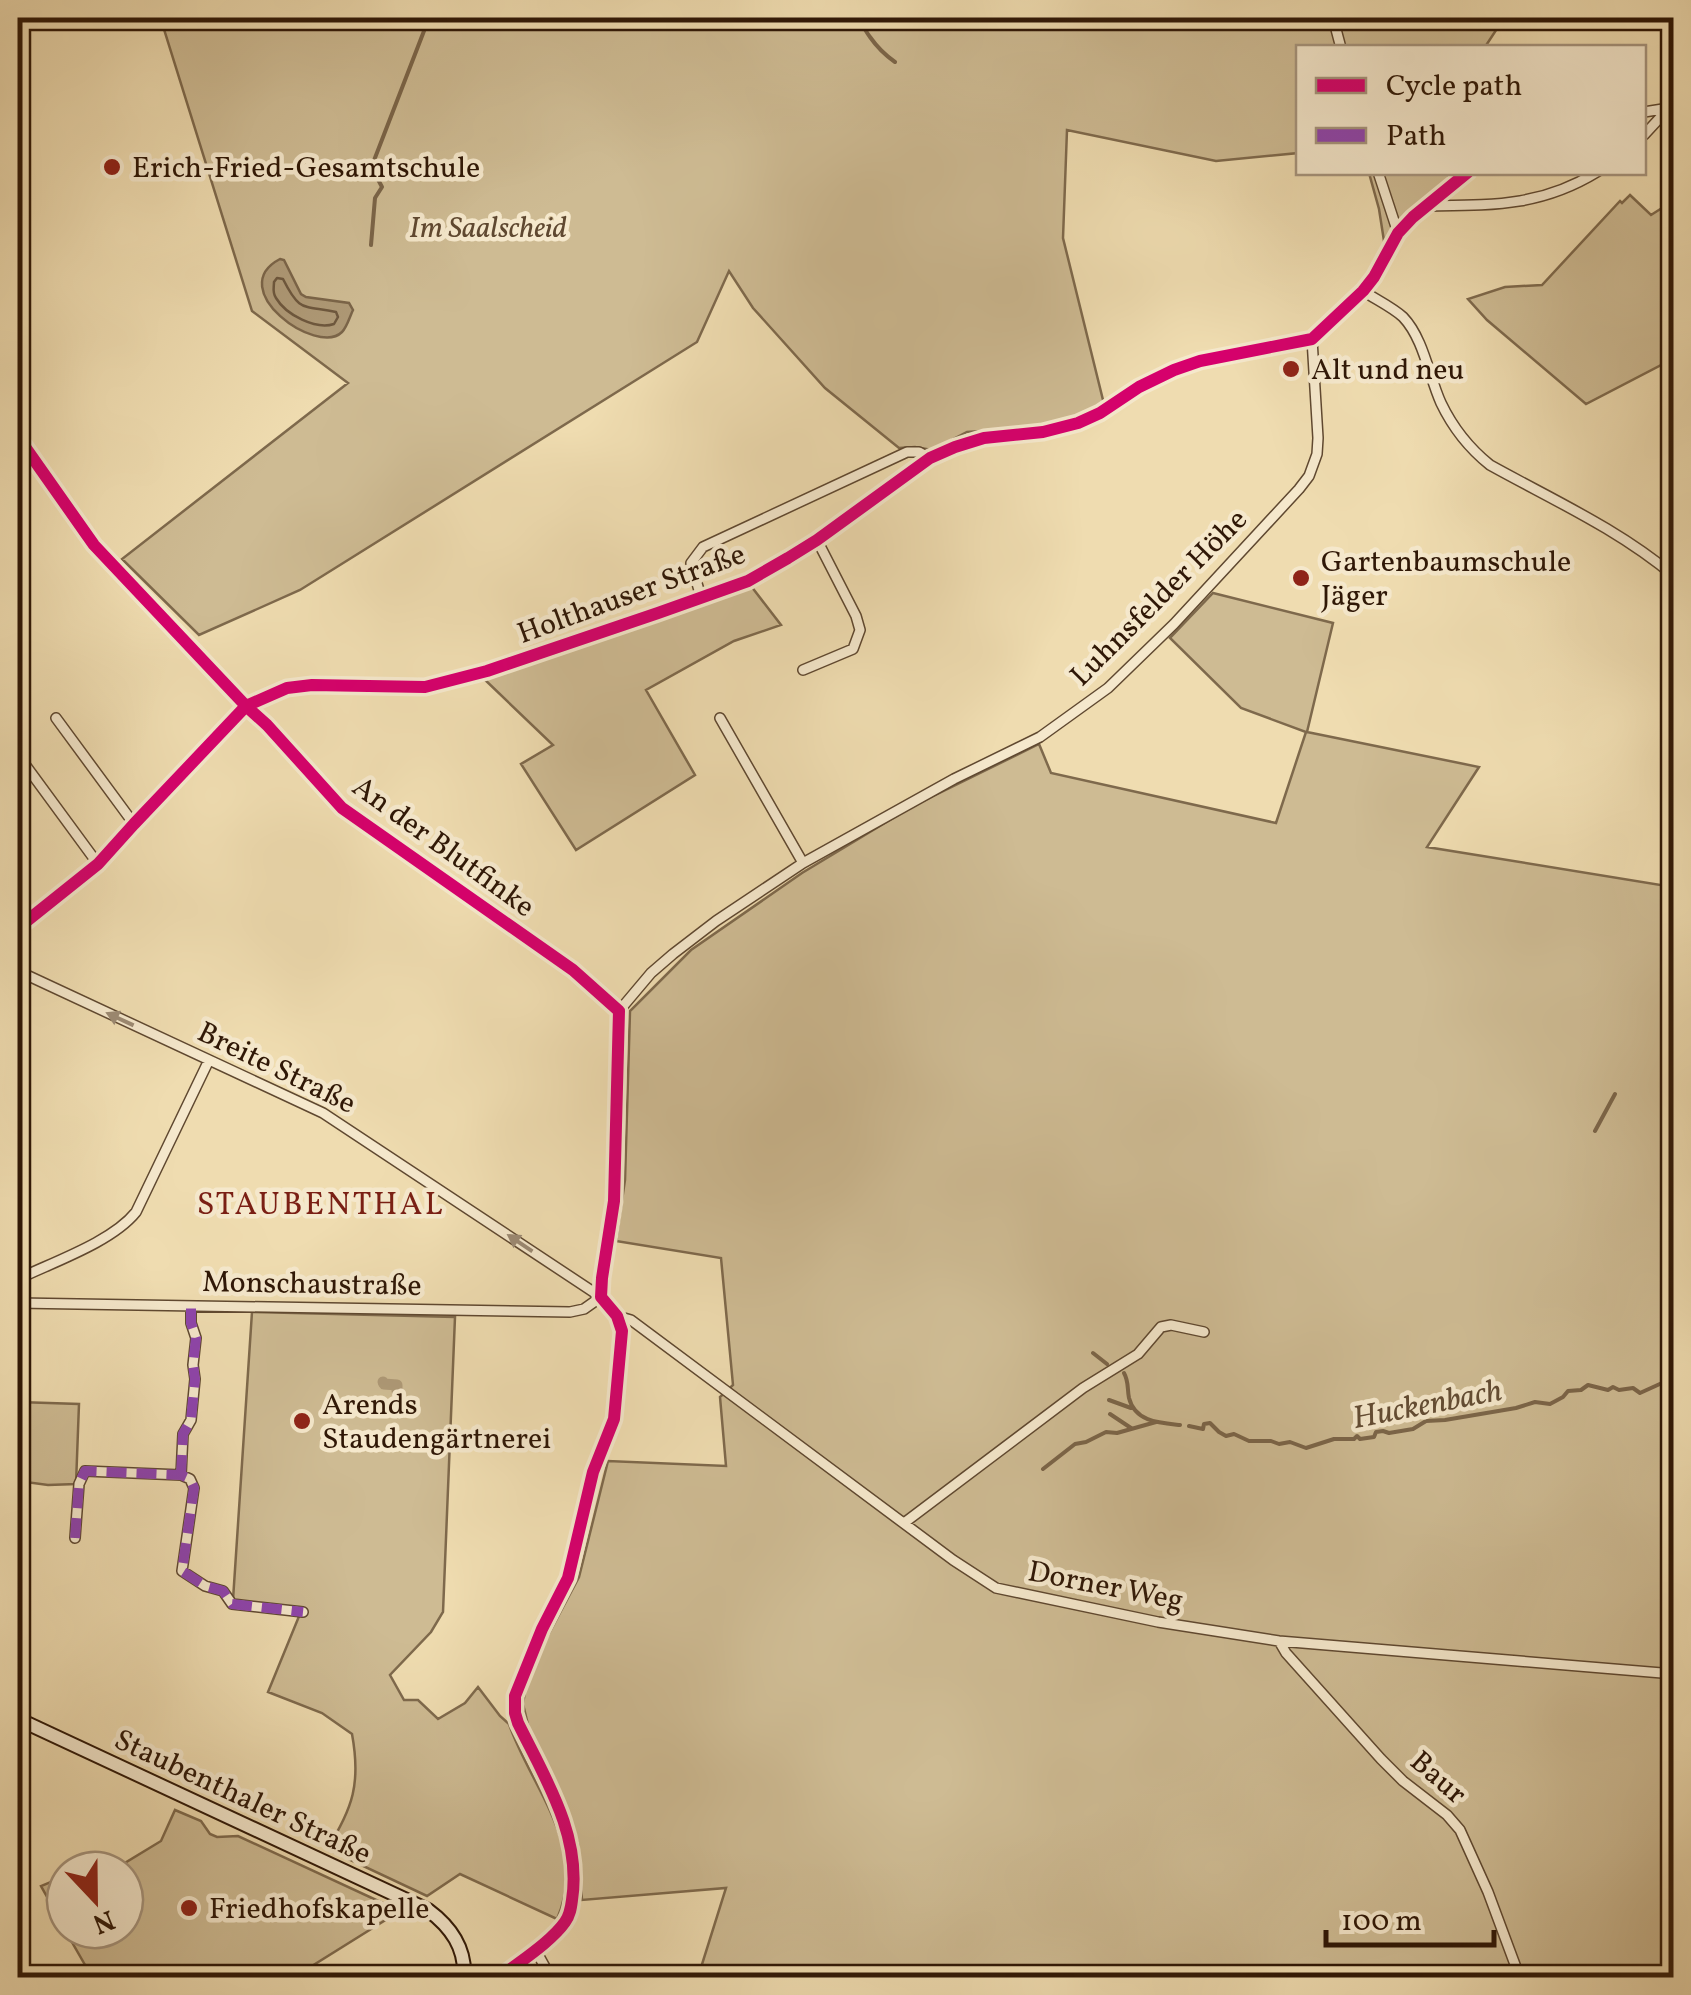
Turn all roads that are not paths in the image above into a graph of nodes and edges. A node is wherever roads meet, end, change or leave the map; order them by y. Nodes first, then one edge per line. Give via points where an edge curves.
1 (1332, 18) edge
2 (1340, 45) edge
3 (1671, 106) edge
4 (1646, 112) edge
5 (1646, 133) edge
6 (1379, 175) edge
7 (1464, 175) edge
8 (1592, 175) edge
9 (1426, 206) junction
10 (1398, 232) junction
11 (1363, 291) junction
12 (1312, 340) junction
13 (18, 437) edge
14 (930, 458) junction
15 (817, 540) junction
16 (1674, 576) edge
17 (701, 597) junction
18 (803, 670) dead end
19 (246, 706) junction
20 (56, 718) dead end
21 (720, 718) dead end
22 (18, 755) edge
23 (134, 824) junction
24 (804, 863) junction
25 (98, 864) junction
26 (18, 928) edge
27 (18, 971) edge
28 (619, 1011) junction
29 (208, 1060) junction
30 (18, 1279) edge
31 (602, 1297) junction
32 (18, 1303) edge
33 (191, 1307) junction
34 (617, 1316) junction
35 (1204, 1332) dead end
36 (181, 1475) junction
37 (904, 1523) junction
38 (75, 1538) dead end
39 (302, 1612) dead end
40 (1279, 1641) junction
41 (1674, 1674) edge
42 (18, 1719) edge
43 (535, 1949) junction
44 (464, 1978) edge
45 (499, 1978) edge
46 (551, 1978) edge
47 (1520, 1978) edge

1 - 2 street
3 - 4 street
3 - 5 street
6 - 10 street
7 - 9 street
8 - 9 street via 1541,198
9 - 10 street
10 - 11 street
11 - 12 street
11 - 16 street via 1402,316 1442,406 1480,458 1608,528
12 - 14 street, Holthauser Straße via 1200,361 1078,423 984,438
12 - 24 street, Luhnsfelder Höhe via 1318,438 1309,476 1174,624 1108,688 1040,737
13 - 19 street, An der Blutfinke via 94,545
14 - 15 street, Holthauser Straße
14 - 17 street, Holthauser Straße via 907,452 702,547 692,563
15 - 17 street, Holthauser Straße via 748,581
15 - 18 street via 860,630 853,649
17 - 19 street, Holthauser Straße via 438,684 312,684
19 - 23 street, Holthauser Straße
19 - 28 street, An der Blutfinke via 342,808 574,970
20 - 23 street
21 - 24 street
22 - 25 street
23 - 25 street, Holthauser Straße
24 - 28 street, Luhnsfelder Höhe via 672,954
25 - 26 street, Holthauser Straße
29 -> 27 street, Breite Straße
28 - 31 street via 614,1201
29 - 30 street via 128,1222
31 -> 29 street, Breite Straße via 323,1113
31 - 33 street, Monschaustraße via 570,1312
31 - 34 street, Breite Straße
32 - 33 street, Monschaustraße
33 - 36 street via 195,1371
34 - 37 street, Dorner Weg
34 - 43 street via 622,1331 614,1419 593,1472 568,1578 515,1696 518,1722 564,1819 575,1884 566,1920
35 - 37 street via 1165,1325 1138,1354
36 - 38 street via 85,1471
36 - 39 street via 194,1488 182,1570 223,1591 232,1604
37 - 40 street, Dorner Weg via 996,1588
40 - 41 street, Dorner Weg
40 - 47 street, Baur via 1381,1759 1460,1830
42 - 44 main road, Staubenthaler Straße via 428,1910 454,1936
43 - 45 street
43 - 46 street

